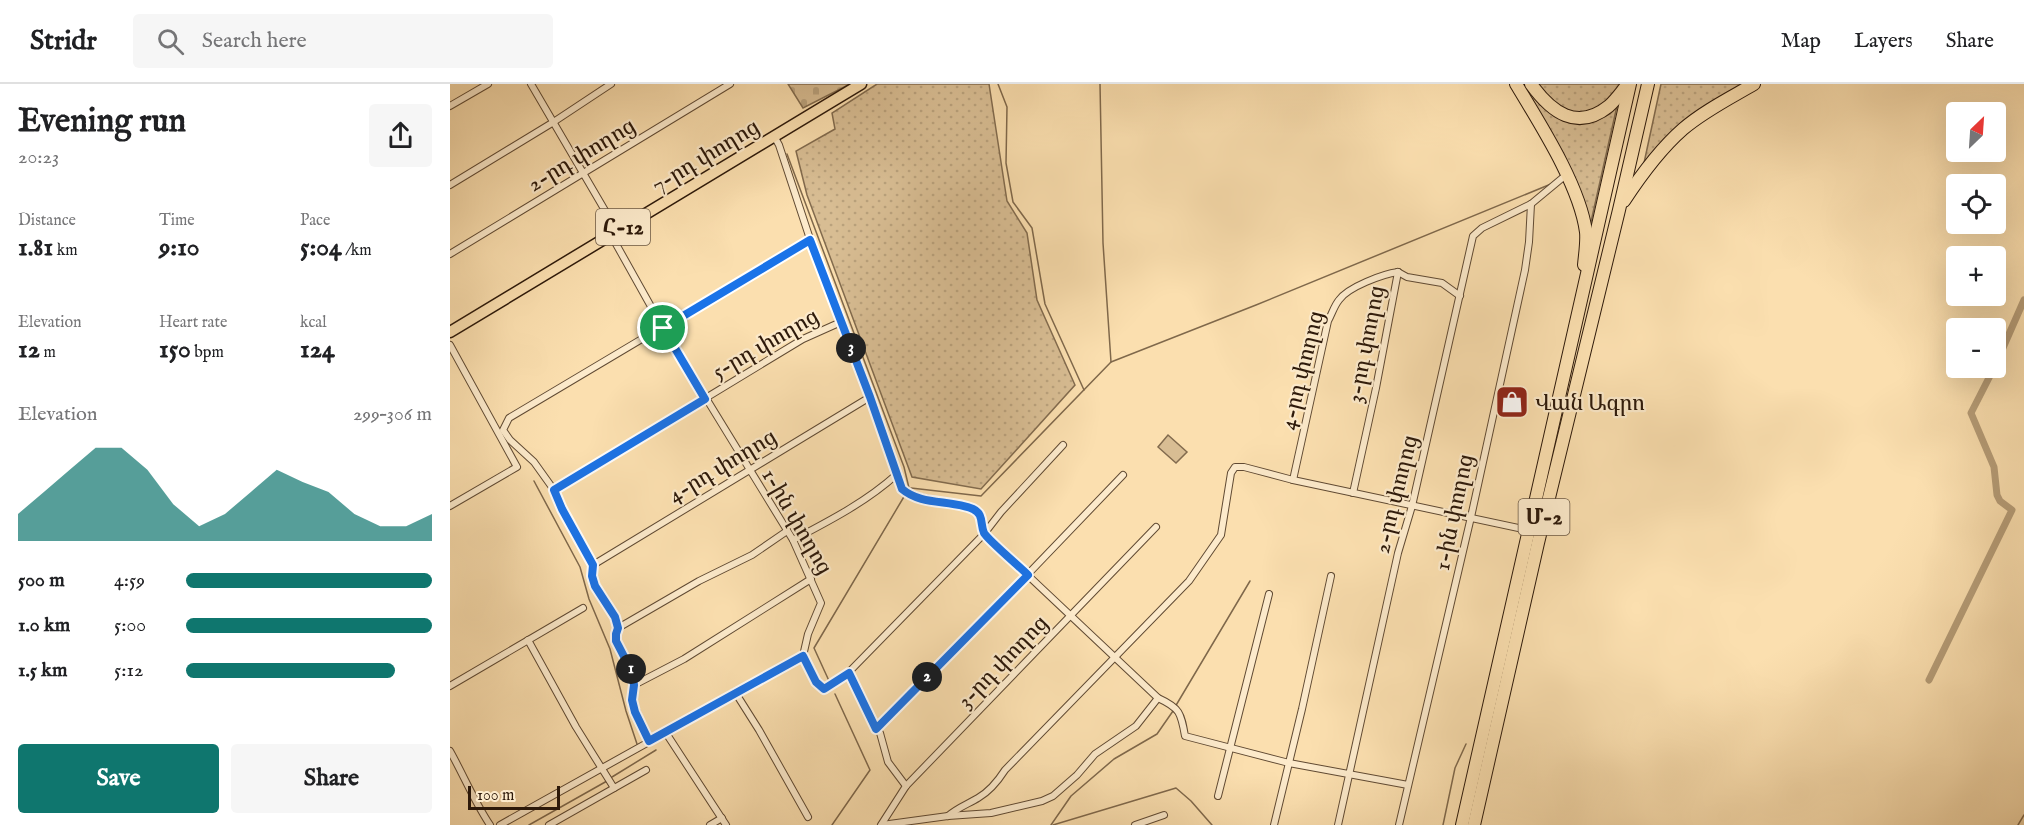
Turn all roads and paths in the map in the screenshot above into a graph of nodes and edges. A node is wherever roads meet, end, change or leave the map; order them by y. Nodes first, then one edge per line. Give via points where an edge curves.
1 (488, 84) edge
2 (531, 84) edge
3 (611, 84) edge
4 (730, 84) edge
5 (861, 84) edge
6 (1516, 84) edge
7 (1531, 84) edge
8 (1629, 84) edge
9 (1648, 84) edge
10 (1754, 84) edge
11 (450, 106) edge
12 (552, 123) junction
13 (774, 136) junction
14 (582, 174) junction
15 (1566, 175) junction
16 (450, 184) edge
17 (1531, 204) junction
18 (1619, 210) junction
19 (614, 233) junction
20 (810, 240) junction
21 (450, 254) edge
22 (1398, 272) junction
23 (1586, 281) junction
24 (1460, 296) junction
25 (841, 322) junction
26 (663, 328) junction
27 (450, 332) edge
28 (450, 345) edge
29 (870, 397) junction
30 (705, 399) junction
31 (500, 431) junction
32 (1063, 445) dead end
33 (749, 471) junction
34 (896, 475) junction
35 (1123, 475) dead end
36 (1293, 480) junction
37 (554, 490) junction
38 (1353, 493) junction
39 (450, 506) edge
40 (1412, 506) junction
41 (1471, 517) junction
42 (1156, 527) dead end
43 (1528, 530) junction
44 (787, 531) junction
45 (984, 534) junction
46 (793, 540) junction
47 (593, 565) junction
48 (1028, 575) junction
49 (1331, 576) dead end
50 (811, 579) junction
51 (1269, 594) dead end
52 (583, 608) dead end
53 (1071, 616) junction
54 (618, 628) junction
55 (528, 640) junction
56 (803, 656) junction
57 (1115, 658) junction
58 (849, 673) junction
59 (634, 685) junction
60 (450, 686) edge
61 (735, 692) junction
62 (1158, 698) junction
63 (876, 729) junction
64 (666, 733) junction
65 (649, 741) junction
66 (1231, 747) junction
67 (450, 752) edge
68 (1289, 763) junction
69 (601, 767) junction
70 (646, 770) dead end
71 (1350, 775) junction
72 (1408, 785) junction
73 (906, 786) junction
74 (614, 788) junction
75 (1218, 796) dead end
76 (1164, 815) dead end
77 (948, 816) junction
78 (808, 817) dead end
79 (722, 818) junction
80 (490, 825) edge
81 (500, 825) edge
82 (549, 825) edge
83 (710, 825) edge
84 (726, 825) edge
85 (881, 825) edge
86 (1135, 825) edge
87 (1274, 825) edge
88 (1338, 825) edge
89 (1399, 825) edge
90 (1462, 825) edge
91 (1474, 825) edge

1 - 11 street
2 - 12 street, 1-ին փողոց
3 - 12 street
4 - 14 street, 2-րդ փողոց
5 - 13 main road, 7-րդ փողոց / Հ-12
6 - 15 highway
7 - 8 highway via 1554,110 1579,118 1602,111
8 - 23 highway, Մ-2
9 - 18 highway, Մ-2
10 - 18 highway via 1707,111 1671,140 1650,162
12 - 14 street, 1-ին փողոց
12 - 16 street
13 - 19 main road, 7-րդ փողոց / Հ-12
13 - 20 street
14 - 19 street, 1-ին փողոց
14 - 21 street, 2-րդ փողոց
15 - 17 street, 2-րդ փողոց
15 - 23 highway via 1581,208 1586,234
17 - 24 street, 2-րդ փողոց via 1473,236
17 - 41 street, 1-ին փողոց via 1525,270
18 - 91 highway, Մ-2
19 - 26 street, 1-ին փողոց
19 - 27 main road, 7-րդ փողոց / Հ-12
20 - 25 street
20 - 26 street
22 - 24 street via 1442,283
22 - 36 street, 4-րդ փողոց via 1382,274 1338,300 1328,321
22 - 38 street, 3-րդ փողոց
23 - 43 highway, Մ-2
24 - 40 street, 2-րդ փողոց
25 - 29 street
25 - 30 street, 5-րդ փողոց via 803,339
26 - 30 street, 1-ին փողոց
26 - 31 street via 509,418
28 - 31 street
29 - 33 street, 4-րդ փողոց
29 - 34 street
30 - 33 street, 1-ին փողոց
30 - 37 street, 5-րդ փողոց
31 - 37 street via 534,462
31 - 39 street via 517,467
32 - 45 street
33 - 44 street, 1-ին փողոց
33 - 47 street, 4-րդ փողոց
34 - 45 street via 902,489 920,499 976,510
34 - 46 street
35 - 48 street
36 - 38 street
36 - 57 street via 1235,467 1221,535 1189,581
37 - 47 street
38 - 40 street
40 - 41 street
40 - 71 street, 2-րդ փողոց via 1398,553
41 - 43 street
41 - 72 street, 1-ին փողոց
42 - 53 street, 3-րդ փողոց
43 - 90 highway, Մ-2
44 - 46 street, 1-ին փողոց
44 - 54 street via 752,555
45 - 48 street
45 - 58 street
46 - 50 street, 1-ին փողոց
47 - 54 street via 595,586
48 - 53 street
48 - 63 street
49 - 68 street
50 - 56 street, 1-ին փողոց via 821,603
50 - 59 street via 684,659
51 - 66 street
52 - 55 street
53 - 57 street
53 - 73 street, 3-րդ փողոց
54 - 59 street via 616,641 632,672
55 - 60 street
55 - 69 street
56 - 58 street via 824,689
56 - 61 street
57 - 62 street
57 - 77 street via 1005,770 995,785
58 - 63 street
59 - 65 street via 635,712
61 - 64 street
61 - 78 street
62 - 66 street via 1180,712 1185,736
62 - 77 street via 1136,726 1095,754 1053,796 991,813
63 - 73 street via 888,762
64 - 65 street
64 - 79 street
65 - 69 street
66 - 68 street
66 - 75 street
67 - 80 street
68 - 71 street
68 - 87 street
69 - 74 street
69 - 81 street
70 - 74 street
71 - 72 street
71 - 88 street, 2-րդ փողոց
72 - 89 street, 1-ին փողոց
73 - 85 street, 3-րդ փողոց
74 - 82 street
76 - 86 street
77 - 85 street
79 - 83 street
79 - 84 street

